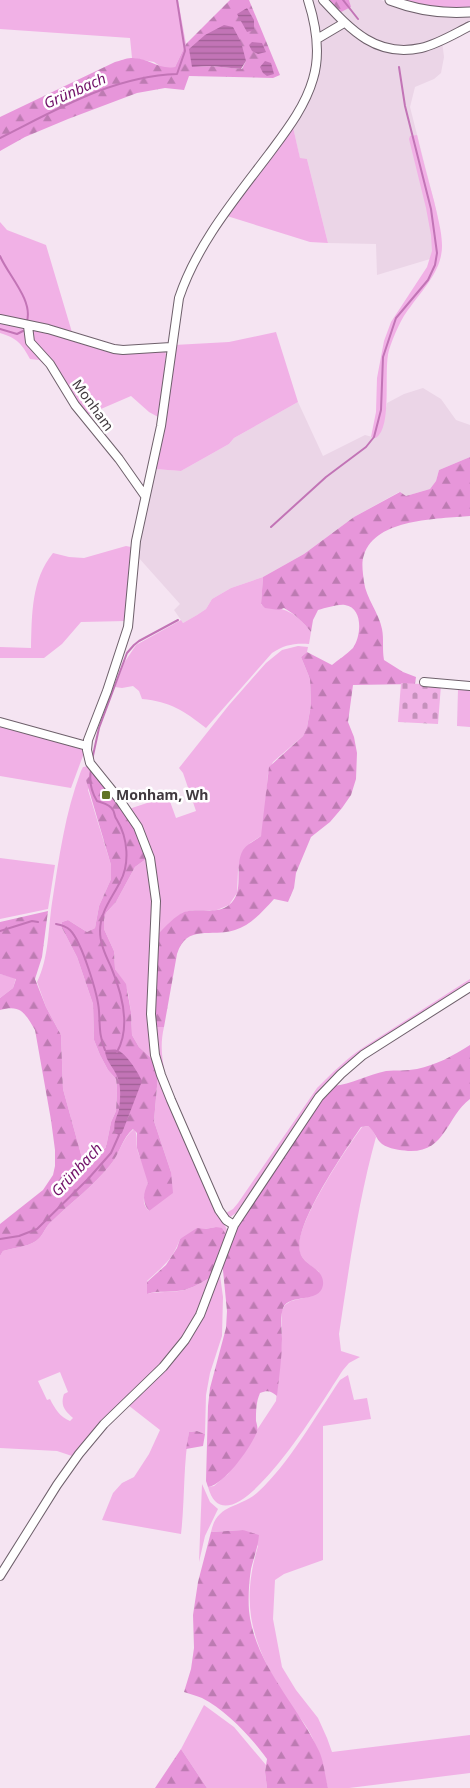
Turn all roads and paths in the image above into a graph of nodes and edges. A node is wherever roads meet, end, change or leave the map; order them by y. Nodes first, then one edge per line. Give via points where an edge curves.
1 (308, 0) edge
2 (323, 0) edge
3 (390, 0) edge
4 (470, 12) edge
5 (344, 23) junction
6 (470, 26) edge
7 (317, 39) junction
8 (0, 319) edge
9 (28, 326) junction
10 (171, 347) junction
11 (145, 496) junction
12 (424, 682) dead end
13 (470, 686) edge
14 (0, 722) edge
15 (87, 746) junction
16 (470, 987) edge
17 (234, 1225) junction
18 (0, 1576) edge

1 - 7 street
2 - 5 street
3 - 4 street via 422,10
5 - 6 street via 370,42 409,49 430,44
5 - 7 street
7 - 10 street via 313,79 294,120 213,230 192,265 179,298
8 - 9 street
9 - 10 street via 114,349
9 - 11 street, Monham via 30,342 50,364 75,405
10 - 11 street via 161,426
11 - 15 street via 133,559 128,627
12 - 13 street
14 - 15 street
15 - 17 street via 92,767 138,827 150,858 156,900 151,1014 155,1055 167,1092 219,1210
16 - 17 street via 363,1055 331,1084 302,1121
17 - 18 street via 200,1315 185,1340 164,1367 104,1424 79,1454

